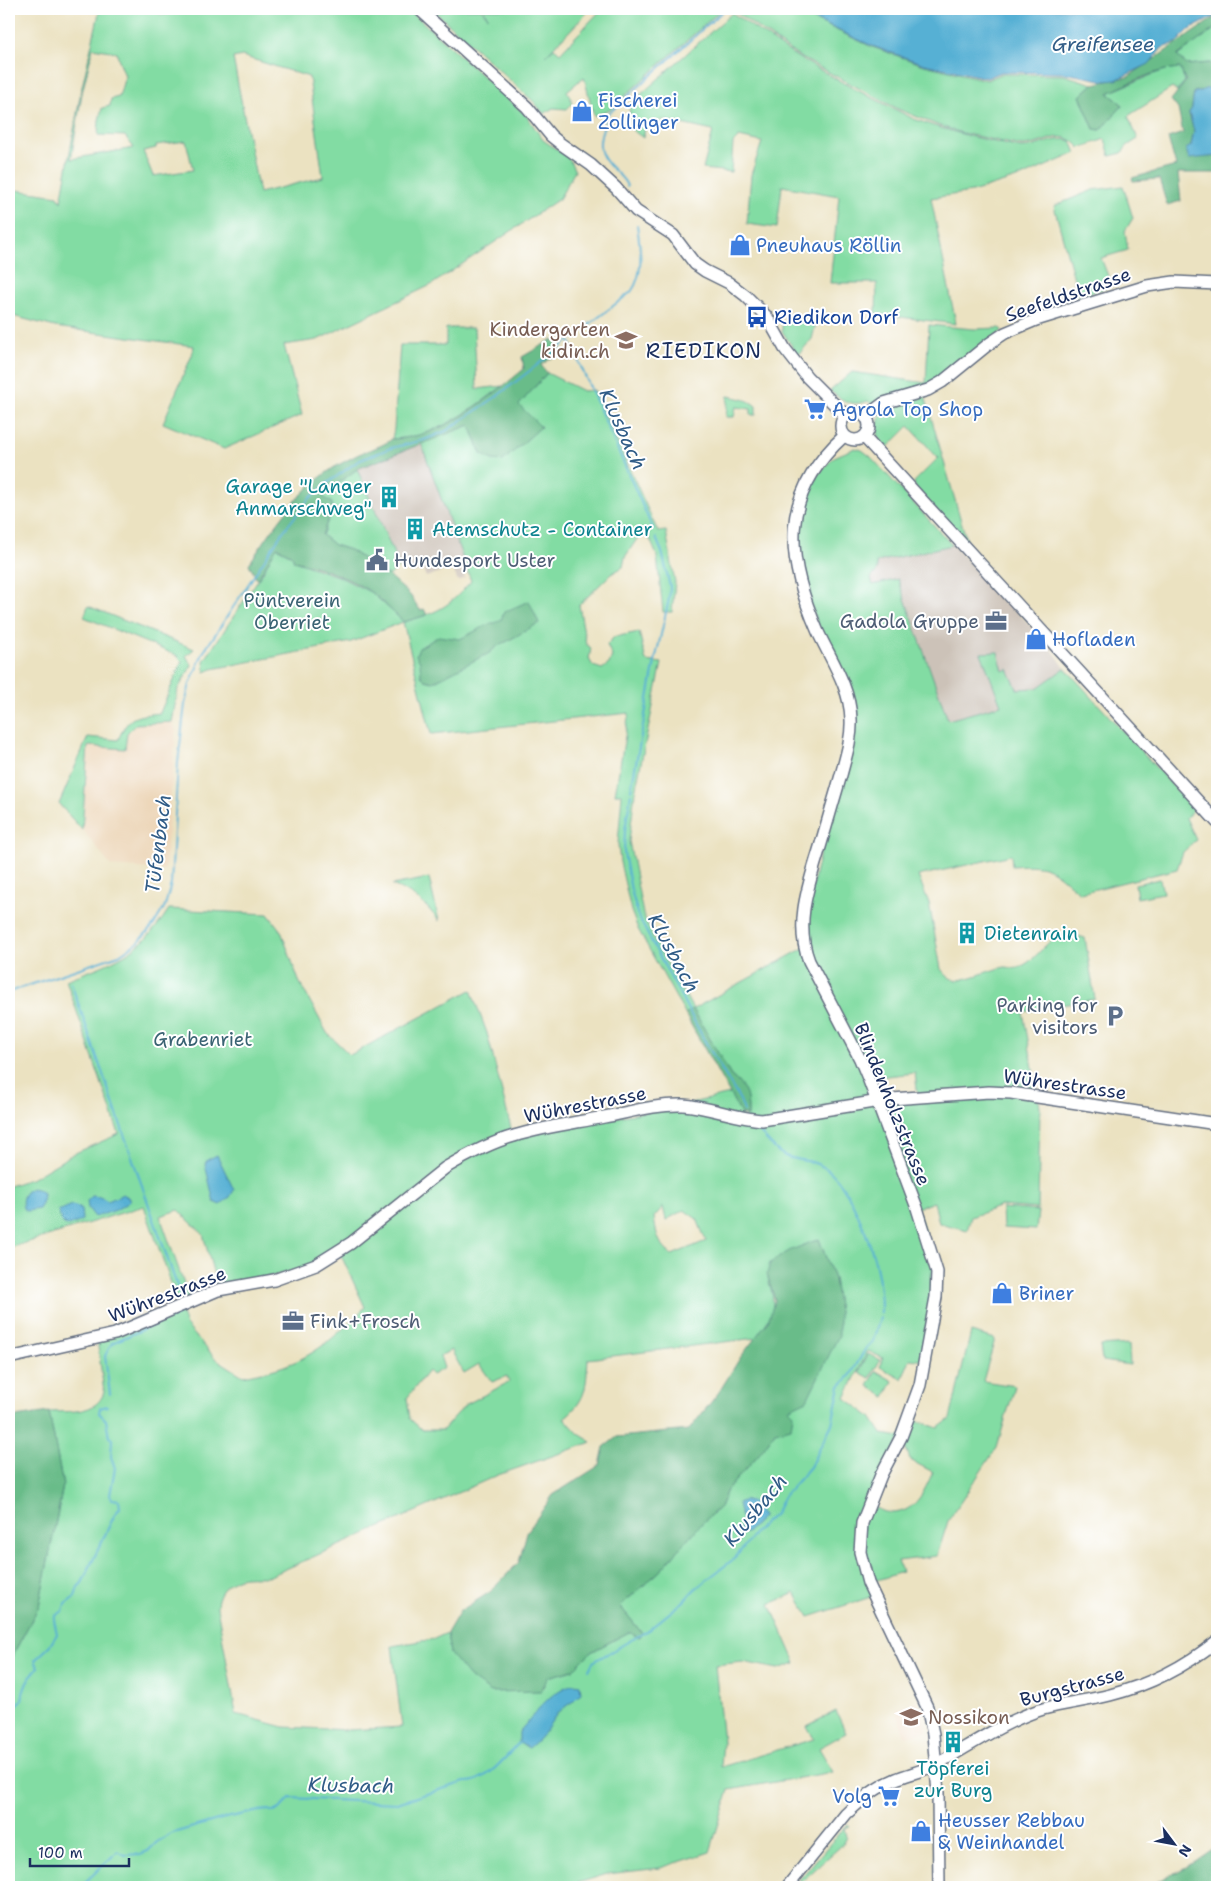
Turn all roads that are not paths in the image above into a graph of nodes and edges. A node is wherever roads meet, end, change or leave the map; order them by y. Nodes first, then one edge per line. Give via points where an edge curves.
1 (420, 9) edge
2 (1217, 284) edge
3 (846, 416) junction
4 (865, 416) junction
5 (844, 436) junction
6 (864, 437) junction
7 (1217, 822) edge
8 (877, 1101) junction
9 (1217, 1124) edge
10 (9, 1358) edge
11 (1217, 1641) edge
12 (935, 1764) junction
13 (787, 1887) edge
14 (939, 1887) edge

1 - 3 street via 527,107 551,136 592,165 636,211 673,235 696,264 746,296 767,317 785,349 807,377
2 - 4 street, Seefeldstrasse via 1174,282 1147,286 1036,320 1005,333 928,390 884,403
3 - 4 street via 853,412
3 - 5 street via 840,428
4 - 6 street via 869,425
5 - 6 street via 856,441
5 - 8 street, Blindenholzstrasse via 819,462 805,484 793,536 797,571 818,631 846,692 851,718 848,749 805,899 802,932 809,961 860,1059
6 - 7 street
8 - 9 street, Wührestrasse via 1011,1092
8 - 10 street, Wührestrasse via 762,1120 683,1105 651,1108 513,1136 478,1149 445,1168 351,1243 316,1265 274,1280 218,1290 115,1334
8 - 12 street, Blindenholzstrasse via 930,1249 938,1284 920,1385 901,1437 865,1513 860,1552 868,1583 926,1707
11 - 12 street, Burgstrasse via 1160,1677 1111,1695 1057,1705 1030,1714
12 - 13 street, Burgstrasse via 880,1787 858,1803
12 - 14 street, Blindenholzstrasse

